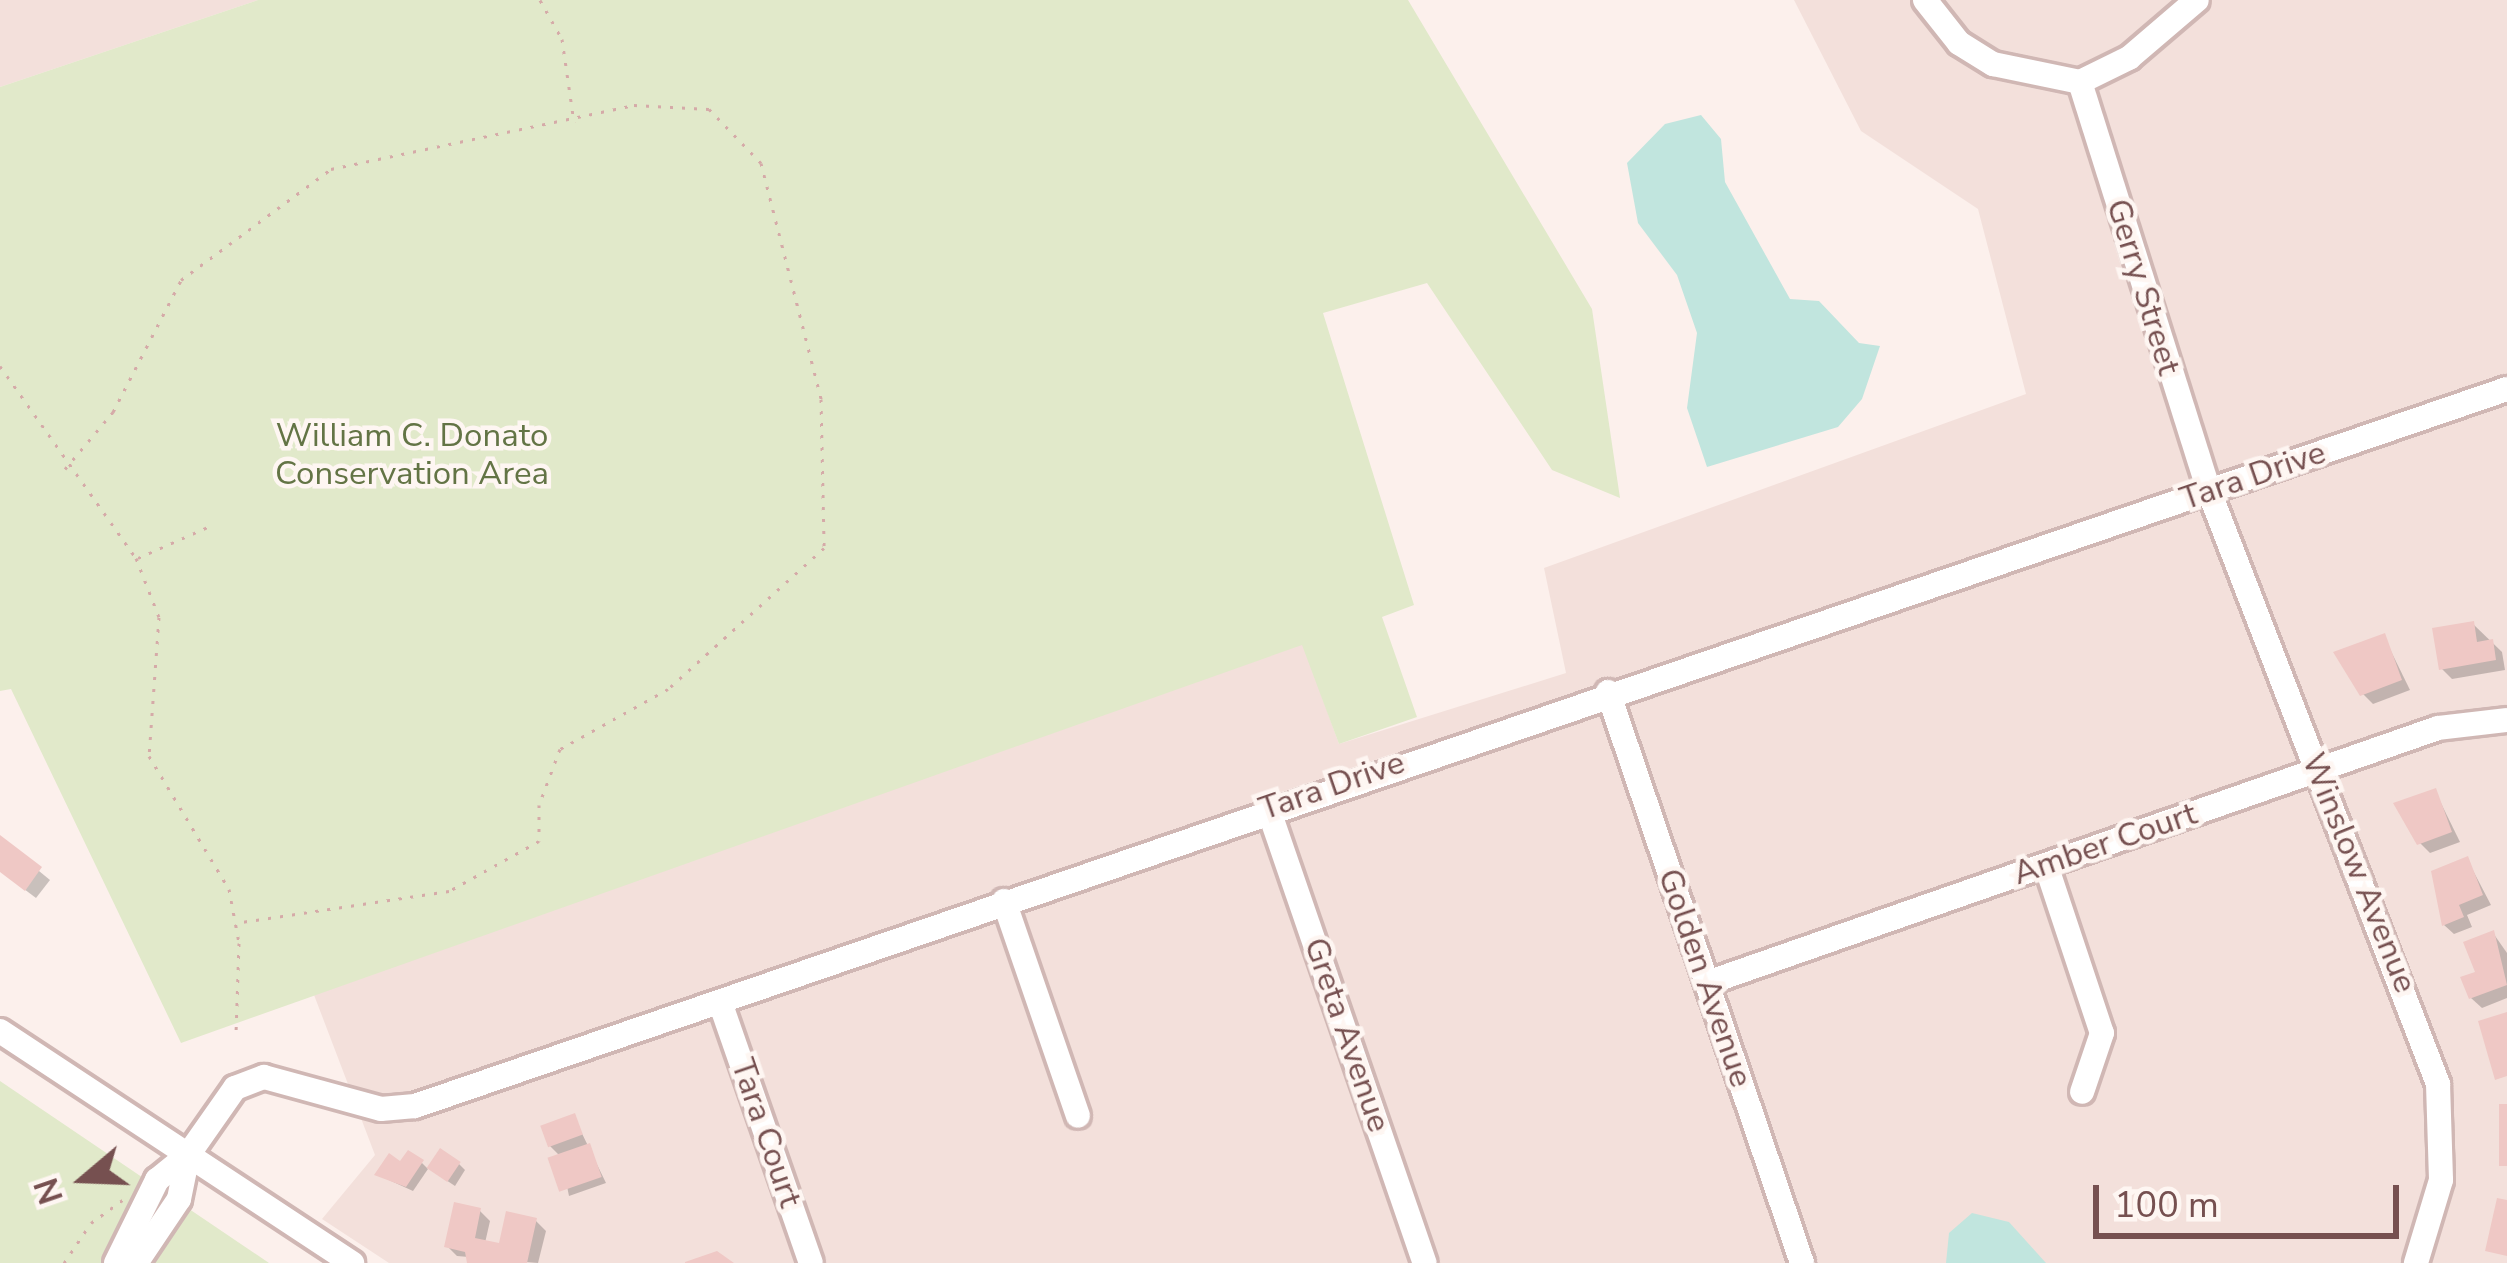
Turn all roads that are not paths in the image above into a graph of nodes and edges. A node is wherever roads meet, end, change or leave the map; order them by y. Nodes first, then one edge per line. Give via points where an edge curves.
1 (1924, 0) edge
2 (2198, 0) edge
3 (2080, 82) junction
4 (2507, 389) edge
5 (2209, 491) junction
6 (1608, 692) junction
7 (2507, 720) edge
8 (2318, 770) junction
9 (1268, 808) junction
10 (2046, 865) junction
11 (1004, 901) junction
12 (1707, 982) junction
13 (720, 1002) junction
14 (0, 1031) edge
15 (2082, 1092) dead end
16 (1078, 1116) dead end
17 (188, 1155) junction
18 (116, 1263) edge
19 (136, 1263) edge
20 (352, 1263) edge
21 (812, 1263) edge
22 (1425, 1263) edge
23 (1802, 1263) edge
24 (2416, 1263) edge

1 - 3 street via 1959,43 1993,64
2 - 3 street via 2129,58
3 - 5 street, Gerry Street
4 - 5 street, Tara Drive
5 - 6 street, Tara Drive
5 - 8 street, Winslow Avenue
6 - 9 street, Tara Drive
6 - 12 street, Golden Avenue
7 - 8 street, Amber Court via 2438,728
8 - 10 street, Amber Court
8 - 24 street, Winslow Avenue via 2438,1084 2441,1180
9 - 11 street, Tara Drive
9 - 22 street, Greta Avenue
10 - 12 street, Amber Court
10 - 15 street via 2102,1033
11 - 13 street, Tara Drive
11 - 16 street
12 - 23 street, Golden Avenue
13 - 17 street, Tara Drive via 415,1106 381,1109 264,1077 235,1088
13 - 21 street, Tara Court
14 - 17 street
17 - 18 street via 149,1195
17 - 19 street via 179,1199
17 - 20 street

